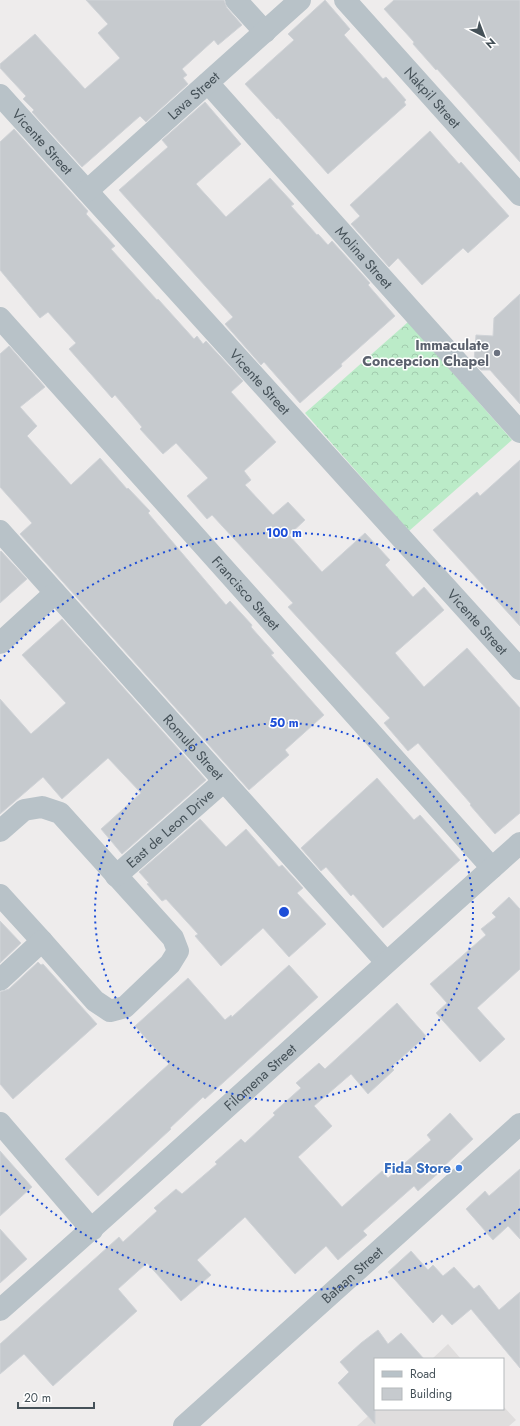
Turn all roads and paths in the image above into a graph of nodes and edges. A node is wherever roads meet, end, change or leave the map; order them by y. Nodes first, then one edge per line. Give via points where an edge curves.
1 (236, 0) edge
2 (300, 0) edge
3 (345, 0) edge
4 (264, 32) junction
5 (208, 83) junction
6 (0, 95) edge
7 (87, 191) junction
8 (520, 195) edge
9 (0, 318) edge
10 (520, 432) edge
11 (0, 531) edge
12 (55, 593) junction
13 (0, 643) edge
14 (520, 669) edge
15 (224, 781) junction
16 (0, 831) edge
17 (520, 843) edge
18 (492, 868) junction
19 (116, 876) junction
20 (0, 895) edge
21 (42, 941) junction
22 (386, 962) junction
23 (0, 980) edge
24 (0, 1123) edge
25 (520, 1124) edge
26 (92, 1230) junction
27 (0, 1310) edge
28 (184, 1426) edge

1 - 4 street
2 - 4 street, Lava Street
3 - 8 street, Nakpil Street
4 - 5 street, Lava Street
5 - 7 street, Lava Street
5 - 10 street, Molina Street
6 - 7 street, Vicente Street
7 - 14 street, Vicente Street
9 - 18 street, Francisco Street
11 - 12 street, Romulo Street
12 - 13 street
12 - 15 street, Romulo Street
15 - 19 street, East de Leon Drive
15 - 22 street, Romulo Street
16 - 19 street, East de Leon Drive via 24,810 42,807 60,813
17 - 18 street, Filomena Street
18 - 22 street, Filomena Street
19 - 21 street, East de Leon Drive via 173,938 178,952 170,964 125,1006 110,1011 95,1001
20 - 21 street, East de Leon Drive
21 - 23 street
22 - 26 street, Filomena Street
24 - 26 street
25 - 28 street, Bataan Street
26 - 27 street, Filomena Street

